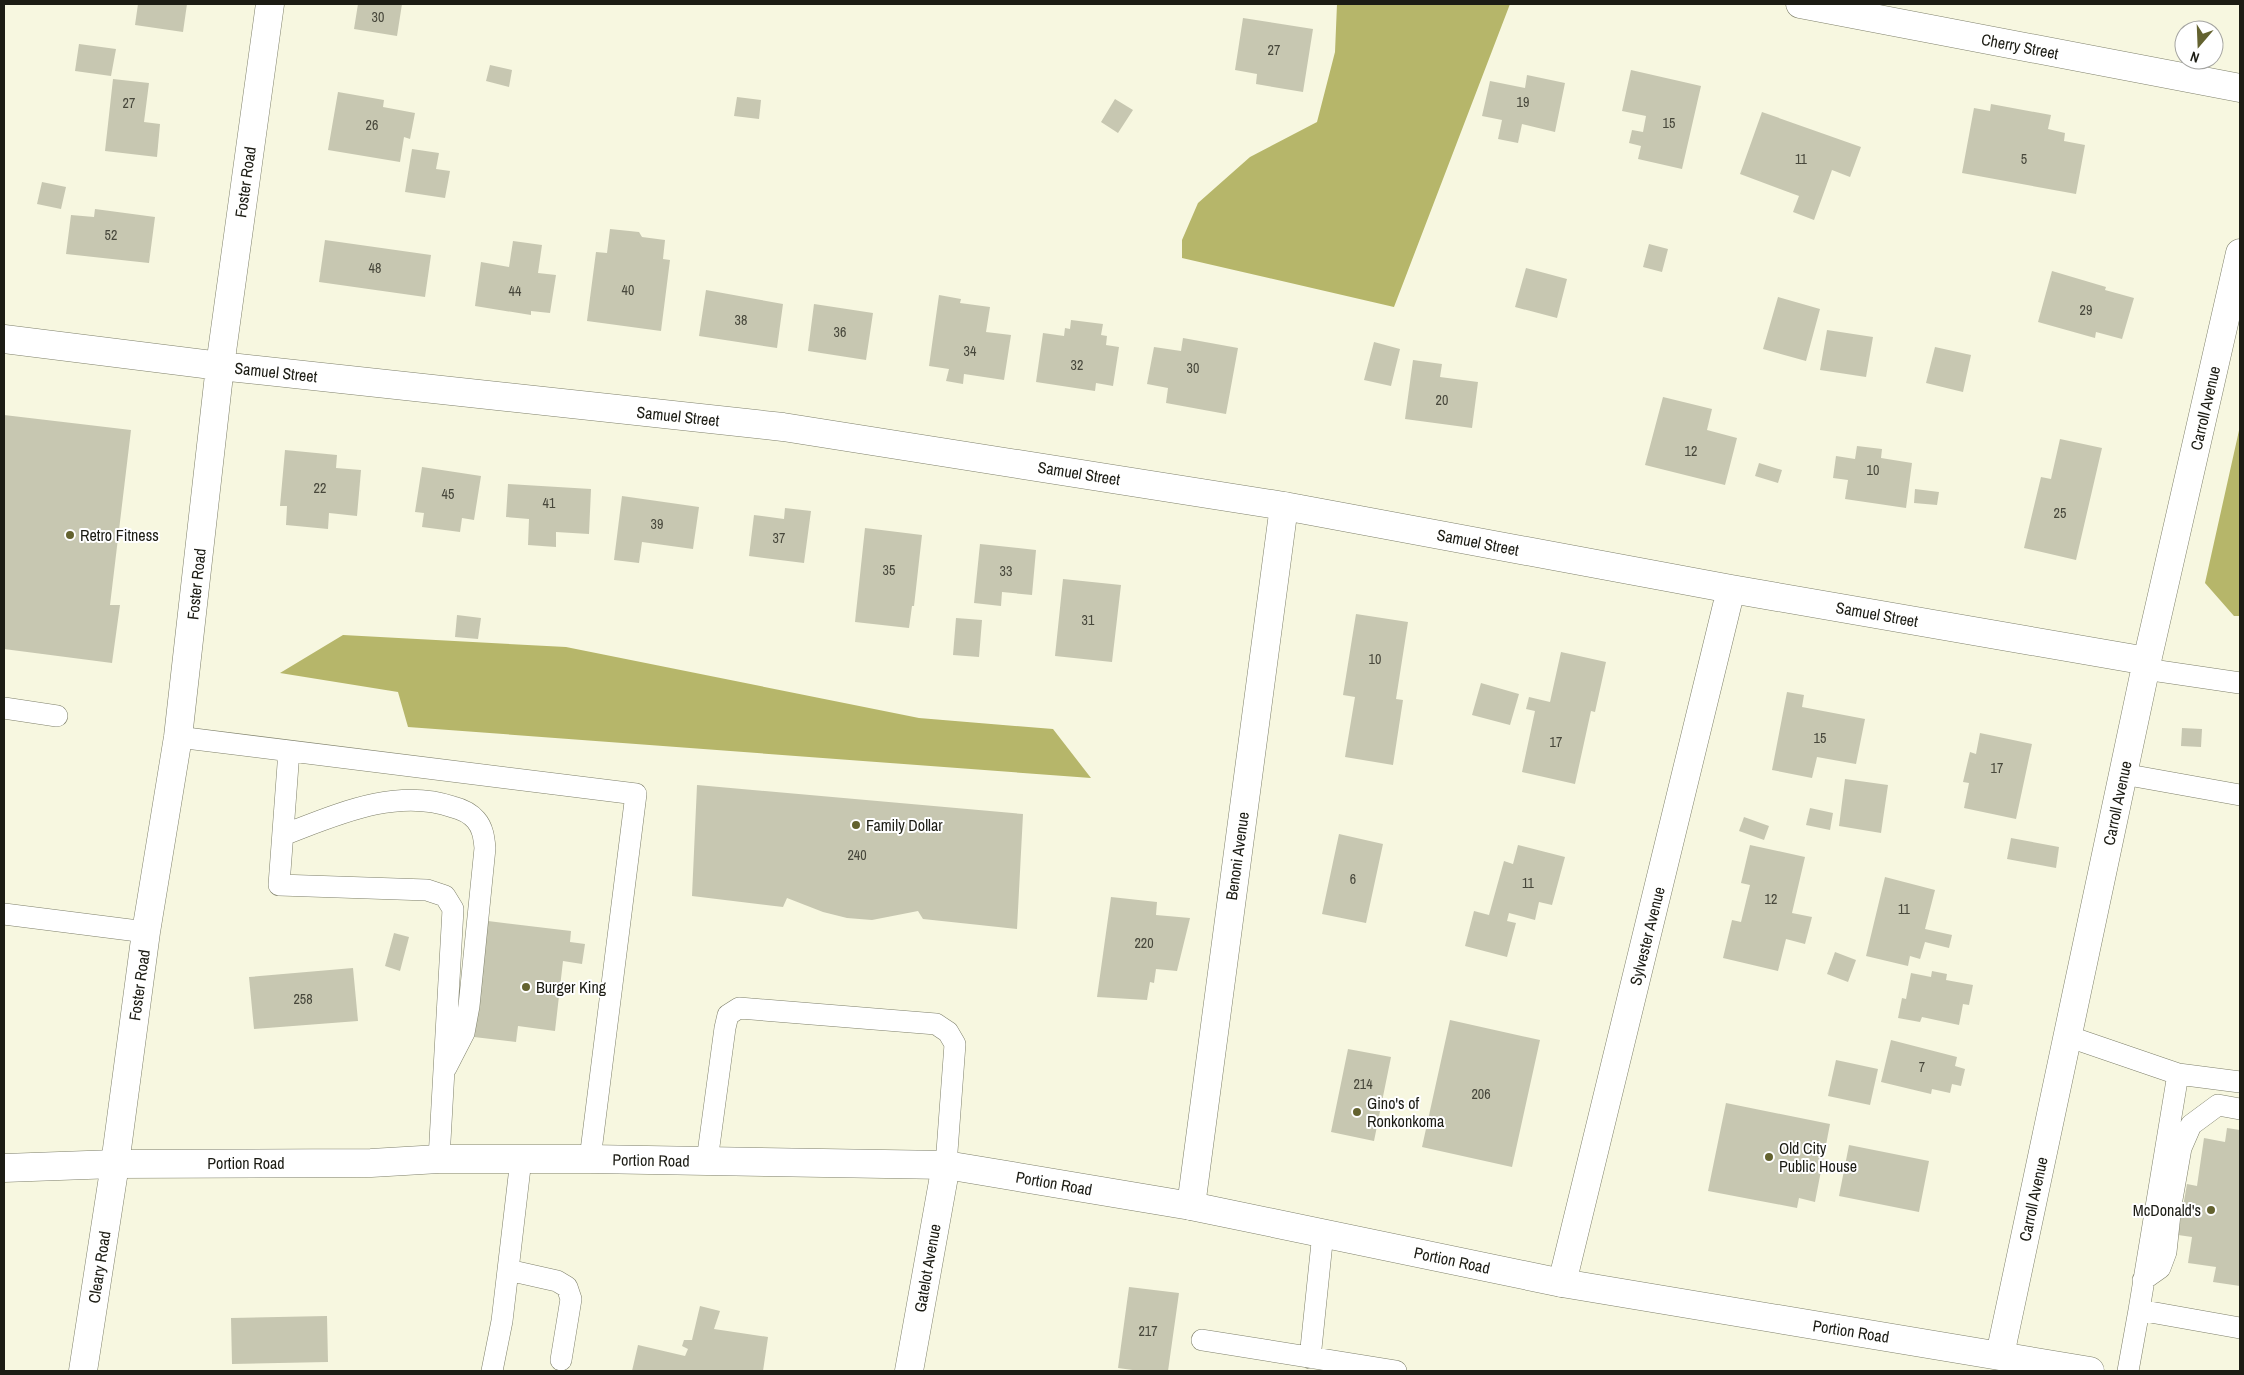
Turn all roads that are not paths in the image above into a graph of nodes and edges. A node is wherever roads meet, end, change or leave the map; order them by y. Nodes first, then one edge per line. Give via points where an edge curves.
1 (270, 4) edge
2 (1800, 4) edge
3 (2240, 88) edge
4 (2240, 253) edge
5 (4, 339) edge
6 (220, 366) junction
7 (1284, 506) junction
8 (1731, 589) junction
9 (2146, 665) junction
10 (2240, 683) edge
11 (4, 708) edge
12 (57, 716) dead end
13 (178, 737) junction
14 (289, 751) junction
15 (2123, 774) junction
16 (2240, 796) edge
17 (282, 834) junction
18 (4, 914) edge
19 (146, 932) junction
20 (2067, 1036) junction
21 (2178, 1074) junction
22 (442, 1075) junction
23 (2240, 1082) edge
24 (2240, 1109) edge
25 (439, 1159) junction
26 (521, 1159) junction
27 (590, 1159) junction
28 (706, 1160) junction
29 (115, 1164) junction
30 (946, 1165) junction
31 (4, 1168) edge
32 (1191, 1206) junction
33 (1323, 1234) junction
34 (508, 1270) junction
35 (2143, 1280) junction
36 (1562, 1283) junction
37 (2139, 1310) junction
38 (2240, 1328) edge
39 (1202, 1340) dead end
40 (2000, 1355) junction
41 (1310, 1358) junction
42 (561, 1360) dead end
43 (83, 1371) edge
44 (492, 1371) edge
45 (909, 1371) edge
46 (1396, 1371) edge
47 (2090, 1371) edge
48 (2128, 1371) edge

1 - 6 street, Foster Road
2 - 3 street, Cherry Street
4 - 9 street, Carroll Avenue
5 - 6 street, Samuel Street
6 - 7 street, Samuel Street via 783,427
6 - 13 street, Foster Road
7 - 8 street, Samuel Street
7 - 32 street, Benoni Avenue
8 - 9 street, Samuel Street
8 - 36 street, Sylvester Avenue
9 - 10 lane
9 - 15 street, Carroll Avenue
11 - 12 lane
13 - 14 lane
13 - 19 street, Foster Road
14 - 17 lane
14 - 27 lane via 636,794
15 - 16 lane
15 - 20 street, Carroll Avenue
17 - 22 lane via 279,885 427,890 445,896 454,909
17 - 22 lane via 374,804 412,799 444,803 463,810 476,820 483,832 485,848 469,1006 464,1033
18 - 19 lane
19 - 29 street, Foster Road
20 - 21 lane
20 - 40 street, Carroll Avenue
21 - 23 lane
21 - 35 lane
22 - 25 lane
24 - 35 lane via 2218,1105 2191,1124 2181,1148 2170,1205 2166,1252 2160,1268
25 - 26 street, Portion Road
25 - 29 street, Portion Road via 371,1163
26 - 27 street, Portion Road
26 - 34 lane
27 - 28 street, Portion Road
28 - 30 street, Portion Road
28 - 30 lane via 725,1028 728,1015 739,1008 936,1024 948,1032 955,1044
29 - 31 street, Portion Road
29 - 43 street, Cleary Road
30 - 32 street, Portion Road
30 - 45 street, Gatelot Avenue
32 - 33 street, Portion Road
33 - 36 street, Portion Road
33 - 41 lane
34 - 42 lane via 567,1287 571,1299
34 - 44 lane
35 - 37 lane
36 - 40 street, Portion Road
37 - 38 lane
37 - 48 lane
39 - 41 lane
40 - 47 street, Portion Road
41 - 46 lane

